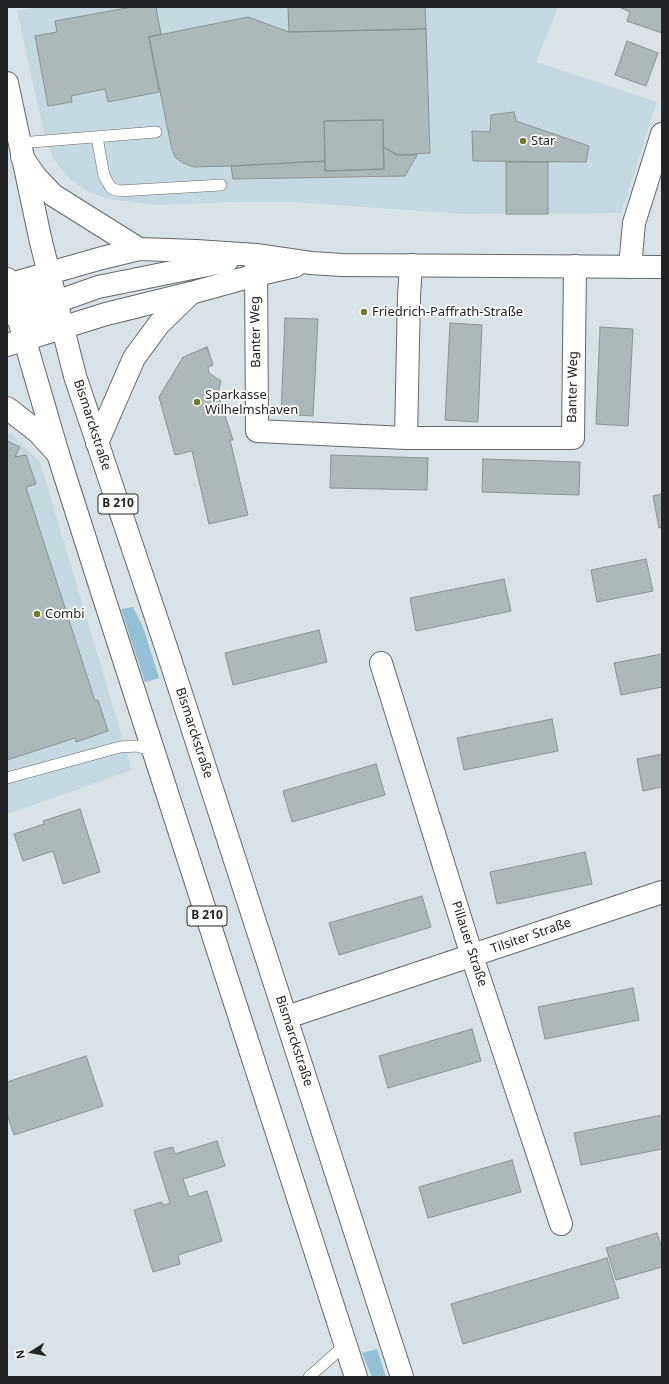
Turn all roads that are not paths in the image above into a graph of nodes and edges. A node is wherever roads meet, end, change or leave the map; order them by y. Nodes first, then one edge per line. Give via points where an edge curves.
1 (7, 83) edge
2 (156, 132) dead end
3 (662, 134) edge
4 (97, 137) junction
5 (21, 150) junction
6 (221, 185) dead end
7 (139, 249) junction
8 (256, 265) junction
9 (411, 265) junction
10 (576, 266) junction
11 (630, 267) junction
12 (662, 267) edge
13 (48, 273) junction
14 (8, 283) edge
15 (192, 293) junction
16 (56, 302) junction
17 (11, 312) edge
18 (62, 327) junction
19 (16, 342) edge
20 (7, 408) edge
21 (406, 438) junction
22 (97, 443) junction
23 (58, 454) junction
24 (381, 663) dead end
25 (153, 750) junction
26 (7, 778) edge
27 (662, 892) edge
28 (472, 956) junction
29 (286, 1017) junction
30 (561, 1224) dead end
31 (345, 1345) junction
32 (309, 1377) edge
33 (356, 1377) edge
34 (402, 1377) edge

1 - 5 main road, Bismarckstraße / B 210
2 - 4 lane
3 - 11 main road via 634,223
4 - 5 lane
4 - 6 lane via 104,176 111,188 119,191
5 - 7 main road via 35,176 53,195
5 - 13 main road, Bismarckstraße / B 210
7 - 8 main road, Banter Weg via 196,251
7 - 13 main road, Banter Weg
8 - 9 main road, Banter Weg
8 - 15 main road, Banter Weg
8 - 16 main road, Banter Weg via 98,287
8 - 21 main road, Banter Weg via 257,431
9 - 10 main road, Banter Weg
9 - 21 main road
10 - 11 main road, Banter Weg
10 - 21 main road, Banter Weg via 572,438
11 - 12 main road, Banter Weg
13 - 14 main road, Banter Weg
13 - 16 main road, Bismarckstraße / B 210
13 - 17 main road via 34,296
14 - 17 main road, B 210
15 - 18 main road, Banter Weg
15 - 22 main road via 160,324 134,358
16 - 18 main road, Bismarckstraße / B 210
16 - 19 main road, Banter Weg via 36,316
17 - 19 main road, B 210
18 - 19 main road
18 - 22 main road, Bismarckstraße / B 210
19 - 23 main road, B 210
20 - 23 main road via 38,432
22 - 29 main road, Bismarckstraße / B 210
23 - 25 main road, B 210
24 - 28 main road, Pillauer Straße
25 - 26 lane via 137,746 120,747
25 - 31 main road, B 210
27 - 28 main road, Tilsiter Straße
28 - 29 main road, Tilsiter Straße
28 - 30 main road, Pillauer Straße
29 - 34 main road, Bismarckstraße / B 210
31 - 32 lane
31 - 33 main road, B 210

